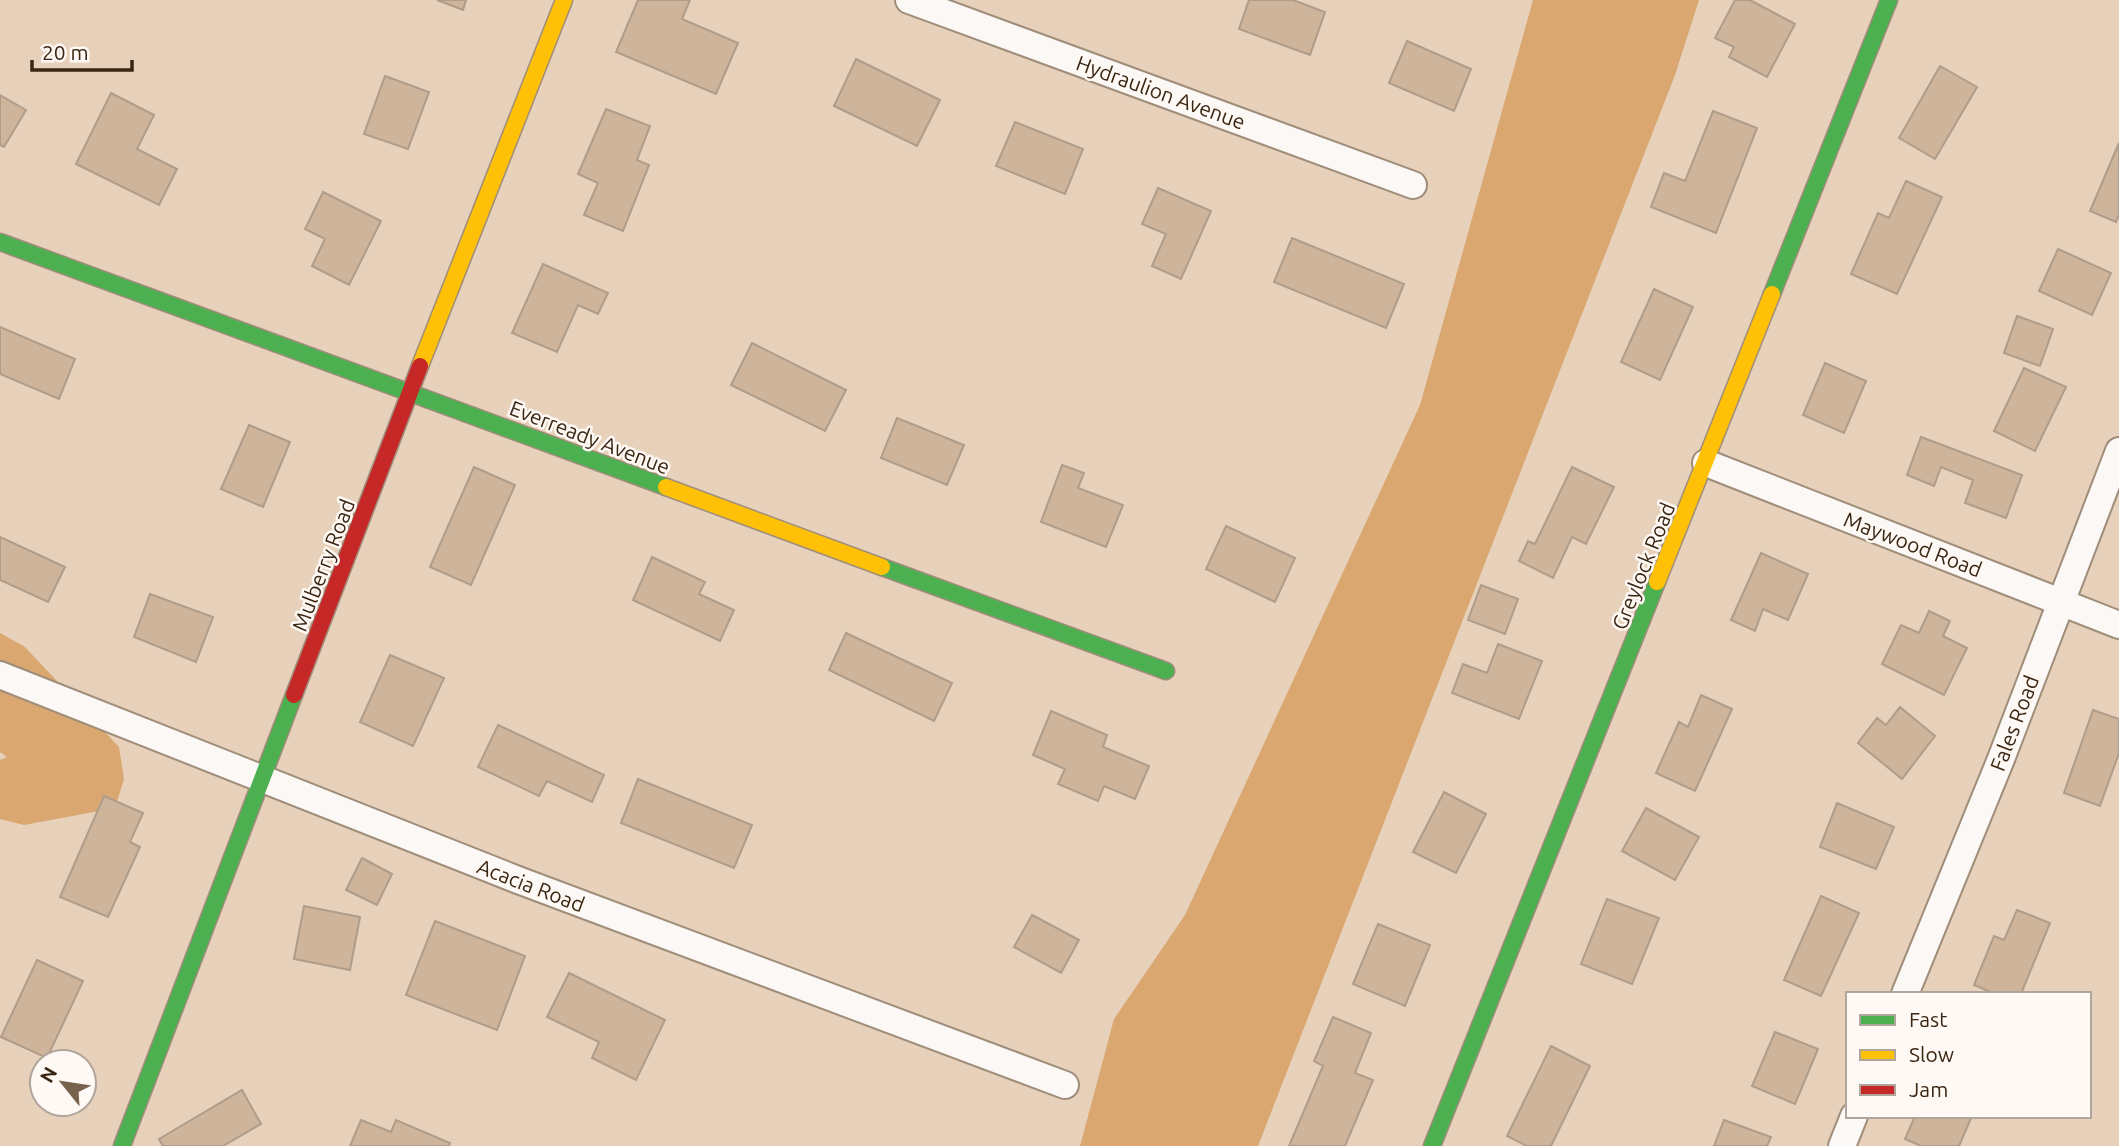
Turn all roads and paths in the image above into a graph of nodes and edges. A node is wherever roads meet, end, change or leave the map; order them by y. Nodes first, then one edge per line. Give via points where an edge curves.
1 (564, 0) edge
2 (909, 0) edge
3 (1889, 0) edge
4 (1413, 185) dead end
5 (0, 242) edge
6 (412, 391) junction
7 (2119, 451) edge
8 (1706, 463) junction
9 (2060, 601) junction
10 (2119, 625) edge
11 (1166, 671) dead end
12 (0, 675) edge
13 (263, 781) junction
14 (1906, 992) edge
15 (1065, 1085) dead end
16 (1853, 1118) edge
17 (122, 1146) edge
18 (1432, 1146) edge
19 (1842, 1146) edge

1 - 6 street, Mulberry Road
2 - 4 street, Hydraulion Avenue
3 - 8 street, Greylock Road
5 - 6 street, Everready Avenue
6 - 11 street, Everready Avenue
6 - 13 street, Mulberry Road
7 - 9 street, Fales Road
8 - 9 street, Maywood Road
8 - 18 street, Greylock Road
9 - 10 street, Maywood Road
9 - 14 street, Fales Road
12 - 13 street, Acacia Road
13 - 15 street, Acacia Road
13 - 17 street, Mulberry Road
16 - 19 street

